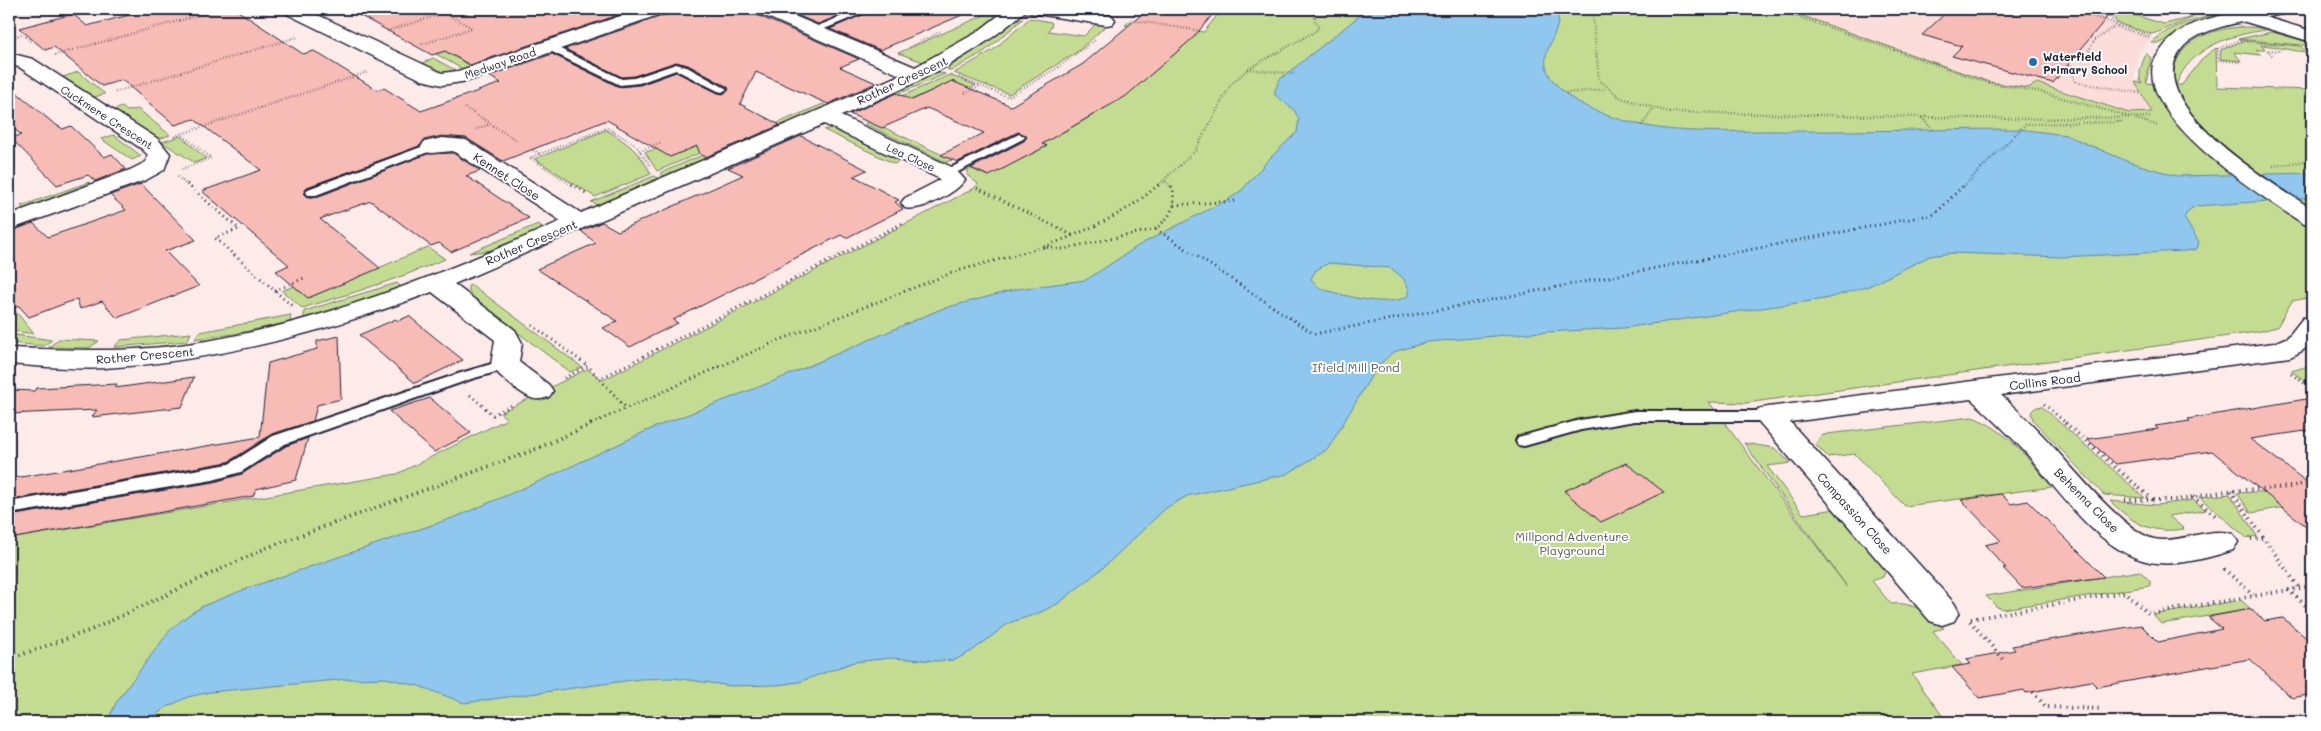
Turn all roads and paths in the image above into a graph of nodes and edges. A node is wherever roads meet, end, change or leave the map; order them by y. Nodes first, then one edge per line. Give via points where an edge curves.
1 (221, 9) edge
2 (290, 9) edge
3 (658, 9) edge
4 (764, 9) edge
5 (868, 9) edge
6 (1018, 9) edge
7 (1031, 9) edge
8 (1312, 9) edge
9 (1592, 9) edge
10 (1758, 9) edge
11 (2070, 9) edge
12 (2106, 9) edge
13 (2280, 9) edge
14 (2245, 16) junction
15 (1106, 20) joint
16 (2114, 23) junction
17 (2280, 29) junction
18 (813, 30) junction
19 (1202, 30) dead end
20 (381, 32) dead end
21 (450, 35) junction
22 (302, 36) dead end
23 (2312, 37) edge
24 (456, 38) dead end
25 (2153, 39) junction
26 (2249, 41) dead end
27 (2149, 44) dead end
28 (416, 46) dead end
29 (548, 46) junction
30 (2211, 48) dead end
31 (17, 61) edge
32 (2240, 62) dead end
33 (1248, 68) junction
34 (371, 71) dead end
35 (1295, 74) dead end
36 (916, 75) junction
37 (981, 86) dead end
38 (2140, 86) dead end
39 (722, 88) dead end
40 (1606, 89) junction
41 (965, 93) dead end
42 (1566, 93) dead end
43 (83, 102) junction
44 (465, 108) dead end
45 (1653, 109) junction
46 (824, 116) junction
47 (2153, 116) dead end
48 (1921, 118) junction
49 (2121, 119) junction
50 (2135, 119) junction
51 (490, 124) dead end
52 (1642, 125) dead end
53 (1933, 130) dead end
54 (1019, 137) dead end
55 (2205, 141) junction
56 (660, 143) dead end
57 (150, 144) junction
58 (432, 147) joint
59 (640, 151) junction
60 (540, 154) dead end
61 (531, 158) dead end
62 (173, 172) dead end
63 (950, 176) junction
64 (1164, 180) junction
65 (669, 182) junction
66 (312, 192) dead end
67 (1235, 201) dead end
68 (1174, 205) junction
69 (912, 211) joint
70 (2308, 216) edge
71 (571, 217) junction
72 (9, 223) edge
73 (1156, 229) junction
74 (1072, 236) junction
75 (1043, 247) junction
76 (304, 278) dead end
77 (435, 282) junction
78 (274, 291) junction
79 (2312, 324) edge
80 (298, 329) junction
81 (9, 356) edge
82 (505, 365) junction
83 (2022, 384) junction
84 (1978, 390) junction
85 (539, 391) dead end
86 (627, 409) junction
87 (1768, 416) junction
88 (1524, 441) dead end
89 (2312, 481) edge
90 (2232, 491) junction
91 (2083, 498) junction
92 (2155, 501) junction
93 (9, 508) edge
94 (2264, 538) junction
95 (2234, 541) joint
96 (2312, 586) edge
97 (2299, 588) junction
98 (2288, 590) junction
99 (2312, 611) edge
100 (1942, 612) dead end
101 (9, 659) edge
102 (2003, 659) dead end
103 (2033, 692) dead end
104 (2103, 709) dead end

1 - 31 path
2 - 29 street, Medway Road via 435,78 461,76
3 - 29 street, Medway Road
4 - 18 street
5 - 18 lane
6 - 36 street, Rother Crescent via 981,38
7 - 15 street
8 - 33 path via 1314,21 1319,26 1316,31
9 - 40 path via 1599,80
10 - 50 path via 1790,14 1986,82 2041,92
11 - 16 path
12 - 16 path
13 - 14 street
14 - 17 street
14 - 55 street via 2190,35 2171,48 2163,59 2160,80 2166,97
15 - 19 path via 1117,18
16 - 25 path via 2155,37
17 - 23 street
17 - 30 path via 2243,35
18 - 36 street
20 - 21 path via 444,13 472,28
21 - 24 path
21 - 28 path
22 - 43 path
25 - 27 path
25 - 38 path via 2115,26 2098,35 2087,47 2083,60 2068,58 2075,82 2144,94
26 - 32 path via 2240,40 2218,49 2218,60
29 - 39 lane via 620,82 635,81 676,68
31 - 43 street, Cuckmere Crescent
33 - 35 path
33 - 64 path via 1227,90 1195,150
34 - 57 path
36 - 46 street, Rother Crescent
37 - 41 path
40 - 42 path
40 - 45 path via 1625,101
43 - 57 street, Cuckmere Crescent
44 - 51 path
45 - 48 path via 1694,114
45 - 52 path
46 - 63 street, Lea Close
46 - 65 street, Rother Crescent
47 - 50 path
48 - 49 path
48 - 53 path
49 - 50 path
49 - 73 path via 2121,122 2026,124 1935,214 1314,334
50 - 55 path
54 - 63 lane
55 - 70 street
56 - 59 path
57 - 72 street, Cuckmere Crescent via 156,148 159,159 149,170
58 - 66 lane
58 - 71 street, Kennet Close via 458,145
59 - 60 path via 607,128
59 - 65 path via 655,174
61 - 71 path via 595,199
62 - 78 path via 238,229 214,238
63 - 69 street, Lea Close via 944,188
63 - 74 path via 1021,208
64 - 68 path via 1173,188
64 - 74 path via 1125,213
65 - 71 street, Rother Crescent
67 - 68 path
68 - 73 path
69 - 86 path via 603,377
71 - 77 street, Rother Crescent
73 - 75 path via 1063,249
74 - 75 path
75 - 86 path via 954,272 775,342
76 - 78 path
77 - 80 street, Rother Crescent via 367,308
77 - 82 street via 510,340
78 - 80 path via 298,312
79 - 83 street, Collins Road via 2298,343 2280,351
80 - 81 street, Rother Crescent via 215,347 143,357 75,360
82 - 85 street
82 - 93 lane via 279,440 235,468
83 - 84 street, Collins Road
83 - 92 path
84 - 87 street, Collins Road
84 - 91 street, Behenna Close via 2036,445
86 - 101 path via 531,451 266,548 91,630
87 - 88 lane via 1635,416 1580,425
87 - 100 street, Compassion Close
89 - 90 path via 2291,487
90 - 92 path
90 - 94 path
91 - 92 path
91 - 95 street, Behenna Close via 2127,539 2149,550
94 - 95 path
94 - 97 path
96 - 97 path
97 - 98 path
98 - 99 path
98 - 102 path via 2149,614 2125,592 1968,619
103 - 104 path via 2046,707

